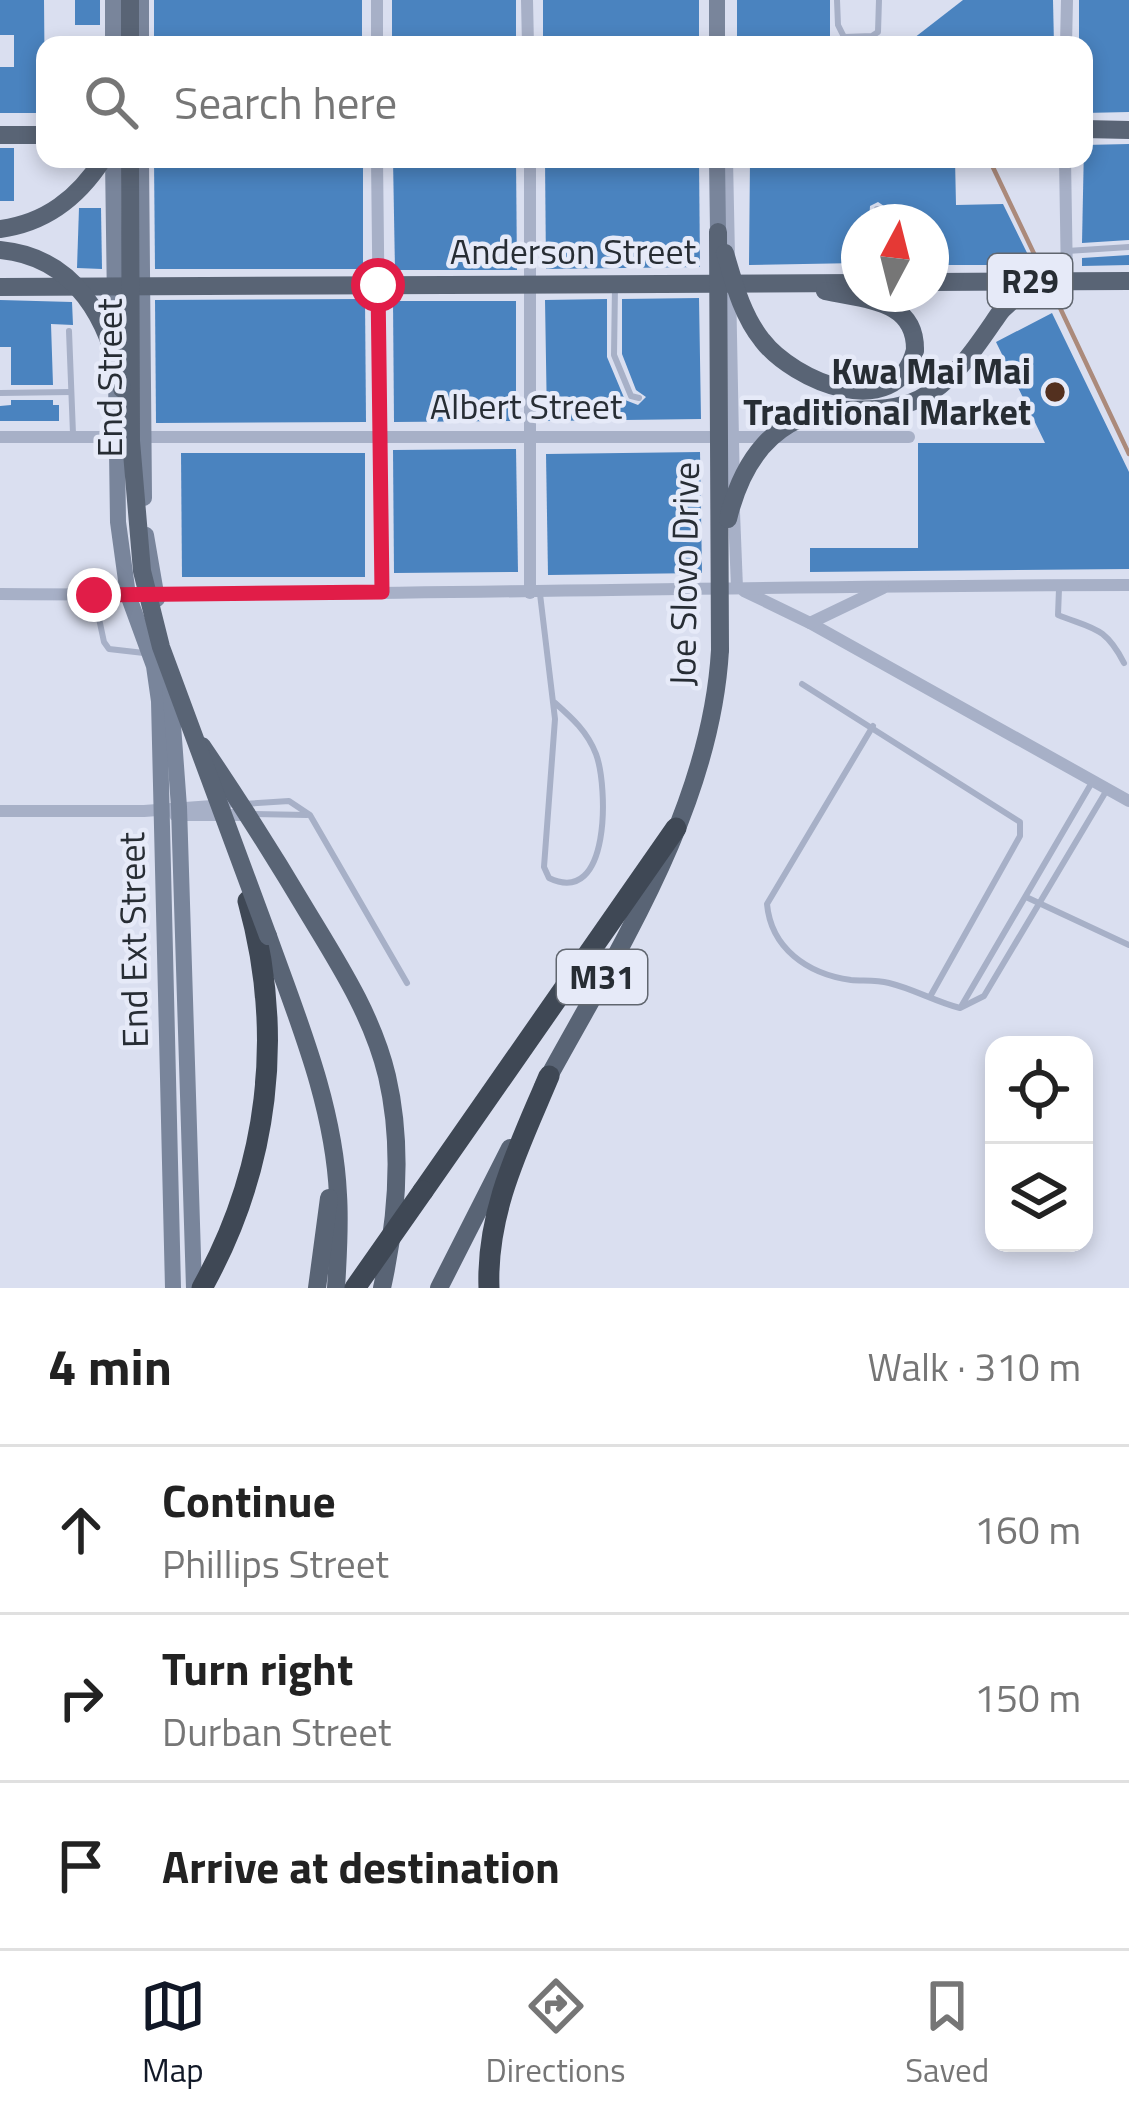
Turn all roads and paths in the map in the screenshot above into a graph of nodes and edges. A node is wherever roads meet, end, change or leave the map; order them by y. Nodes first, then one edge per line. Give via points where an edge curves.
1 (377, 0) edge
2 (527, 0) edge
3 (720, 0) edge
4 (837, 0) edge
5 (879, 0) edge
6 (1066, 0) edge
7 (129, 2) edge
8 (116, 36) edge
9 (128, 36) edge
10 (138, 36) edge
11 (377, 36) edge
12 (528, 36) edge
13 (721, 36) edge
14 (844, 36) edge
15 (872, 36) edge
16 (1066, 36) edge
17 (1093, 129) edge
18 (1129, 129) edge
19 (0, 135) edge
20 (36, 135) edge
21 (96, 168) edge
22 (113, 168) edge
23 (130, 168) edge
24 (141, 168) edge
25 (377, 168) edge
26 (530, 168) edge
27 (717, 168) edge
28 (727, 168) edge
29 (1065, 168) edge
30 (0, 229) edge
31 (718, 232) junction
32 (1129, 247) edge
33 (0, 250) edge
34 (1067, 250) junction
35 (1061, 281) junction
36 (1129, 281) edge
37 (949, 282) edge
38 (730, 283) junction
39 (841, 283) edge
40 (530, 284) junction
41 (615, 284) junction
42 (793, 284) junction
43 (378, 285) junction
44 (1, 286) edge
45 (114, 287) junction
46 (142, 287) junction
47 (69, 331) dead end
48 (71, 392) junction
49 (0, 393) edge
50 (639, 398) dead end
51 (530, 434) junction
52 (731, 436) junction
53 (0, 437) edge
54 (377, 437) junction
55 (909, 437) dead end
56 (73, 438) junction
57 (129, 439) junction
58 (722, 542) junction
59 (889, 584) junction
60 (1059, 585) junction
61 (1129, 585) edge
62 (737, 588) junction
63 (382, 592) junction
64 (535, 593) junction
65 (0, 594) edge
66 (94, 595) junction
67 (128, 595) junction
68 (156, 595) junction
69 (810, 623) junction
70 (149, 653) junction
71 (1124, 663) dead end
72 (802, 684) dead end
73 (172, 702) junction
74 (554, 702) junction
75 (873, 726) junction
76 (1094, 779) junction
77 (1108, 788) junction
78 (1129, 801) edge
79 (244, 810) junction
80 (0, 811) edge
81 (171, 811) junction
82 (676, 828) junction
83 (232, 839) junction
84 (1026, 897) junction
85 (1038, 907) junction
86 (1129, 945) edge
87 (407, 983) dead end
88 (931, 995) junction
89 (960, 1008) junction
90 (549, 1076) junction
91 (334, 1157) junction
92 (172, 1288) edge
93 (198, 1288) edge
94 (317, 1288) edge
95 (336, 1288) edge
96 (355, 1288) edge
97 (382, 1288) edge
98 (439, 1288) edge
99 (489, 1288) edge

1 - 11 street
2 - 12 street
3 - 13 street
4 - 14 lane
5 - 15 lane
6 - 16 street
7 - 8 street
7 - 9 main road
7 - 10 street
17 - 18 main road
19 - 20 main road
21 - 30 main road via 59,208
22 - 45 street, End Street
23 - 57 main road, bridge
24 - 46 street, End Street
25 - 43 street
26 - 40 street
27 - 31 street, Joe Slovo Drive / M31
28 - 38 street
29 - 34 street
31 - 42 main road, bridge via 754,328 795,370 835,388 874,388 907,369 912,327 898,309
31 - 58 main road, Joe Slovo Drive / M31, bridge
32 - 34 lane
33 - 57 main road, bridge via 50,266 96,308 117,358
34 - 35 street
35 - 36 main road, R29
35 - 37 main road, R29
35 - 58 main road, bridge via 1023,293 1000,311 962,365 930,393 881,410 816,413 772,436 740,479
38 - 41 main road, Anderson Street
38 - 42 main road, Anderson Street
38 - 52 street
39 - 42 main road, Anderson Street
40 - 41 main road, Anderson Street
40 - 43 main road, Anderson Street
40 - 51 street
41 - 50 lane via 614,355
43 - 46 main road, Anderson Street
43 - 54 street
44 - 45 main road, Anderson Street
45 - 46 main road, Anderson Street
45 - 57 street, End Street
46 - 57 street, End Street
47 - 48 lane
48 - 49 lane
48 - 56 lane
51 - 52 street, Albert Street
51 - 54 street, Albert Street
51 - 64 street
52 - 55 street, Albert Street
52 - 62 street
53 - 56 street, Albert Street
54 - 57 street, Albert Street
54 - 63 street
56 - 57 street, Albert Street
57 - 67 street, End Street via 118,522
57 - 68 street, End Street
57 - 83 main road, bridge via 152,614
58 - 82 main road, Joe Slovo Drive / M31, bridge via 718,685
59 - 60 street
59 - 62 street
59 - 69 street
60 - 61 street
60 - 71 lane via 1058,614 1111,638
62 - 64 street
62 - 69 street
63 - 64 street
63 - 68 street
64 - 74 lane
65 - 66 street
66 - 67 street
66 - 70 lane via 109,649
67 - 68 street
67 - 70 street, End Ext Street
68 - 73 street, End Ext Street
69 - 76 street
70 - 81 street, End Ext Street
72 - 75 lane
73 - 79 main road
73 - 81 street, End Ext Street
74 - 74 lane via 544,867 558,882 596,861 605,808 595,750
75 - 88 lane via 1020,822 1020,836
75 - 88 lane via 769,897 769,924 787,952 820,970
76 - 77 street
76 - 84 lane
77 - 78 street
77 - 85 lane
79 - 81 street
79 - 87 lane via 289,801 310,815
79 - 97 main road via 356,993 386,1076 397,1174
80 - 81 street
81 - 92 street, End Ext Street
81 - 93 street, End Ext Street
82 - 90 main road, Joe Slovo Drive / M31
82 - 96 highway, bridge
83 - 91 main road, bridge via 312,1060
83 - 93 highway, bridge via 270,1028 265,1107 220,1254
84 - 85 lane
84 - 89 lane
85 - 86 lane
85 - 89 lane via 990,989
88 - 89 lane
90 - 98 main road, Joe Slovo Drive / M31
90 - 99 highway via 500,1195
91 - 94 main road
91 - 95 main road

